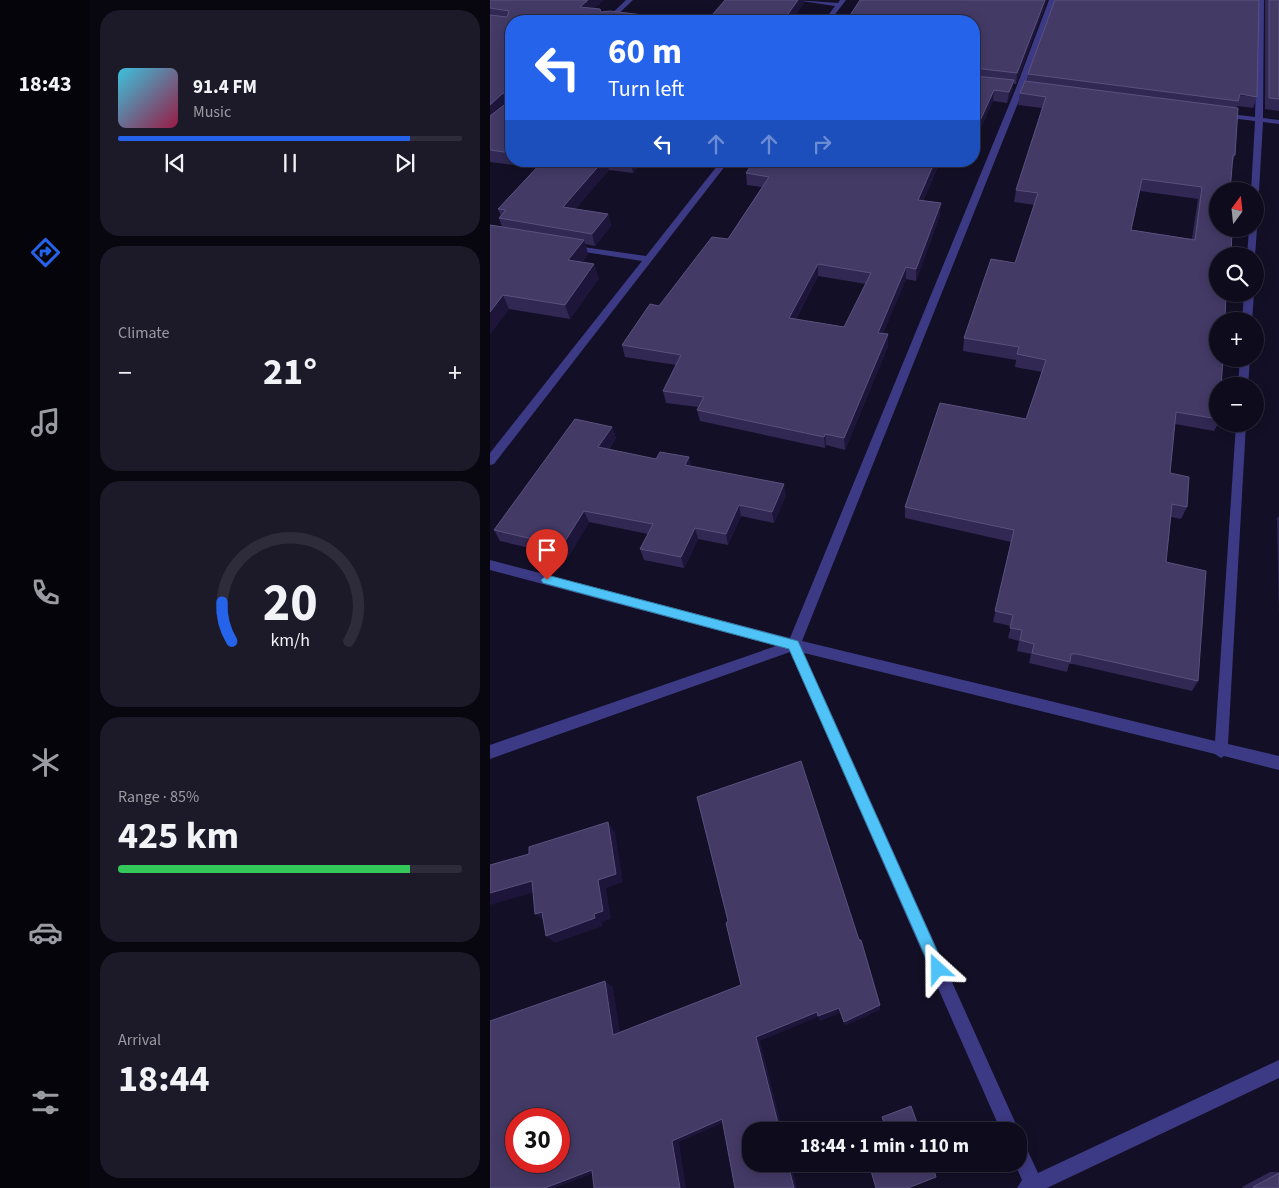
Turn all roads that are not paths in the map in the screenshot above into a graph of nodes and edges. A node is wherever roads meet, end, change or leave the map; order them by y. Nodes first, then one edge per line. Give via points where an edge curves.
1 (630, 0) edge
2 (798, 0) edge
3 (1052, 0) edge
4 (1261, 0) edge
5 (841, 2) edge
6 (614, 15) edge
7 (831, 15) edge
8 (1211, 114) edge
9 (1259, 120) junction
10 (1279, 122) edge
11 (720, 167) edge
12 (1256, 182) edge
13 (564, 245) edge
14 (648, 259) junction
15 (1241, 432) edge
16 (490, 461) edge
17 (490, 565) edge
18 (794, 645) junction
19 (1221, 751) junction
20 (490, 752) edge
21 (1279, 763) edge
22 (1279, 1069) edge
23 (1006, 1122) edge
24 (1027, 1172) edge
25 (1032, 1187) edge

1 - 6 street
2 - 5 street
3 - 18 street via 1020,88
4 - 9 street
5 - 7 street
8 - 9 street
9 - 10 street
9 - 12 street
11 - 14 street
13 - 14 street
14 - 16 street
15 - 19 street
17 - 18 street
18 - 19 street
18 - 20 street
18 - 23 street
19 - 21 street
22 - 25 street
24 - 25 street

